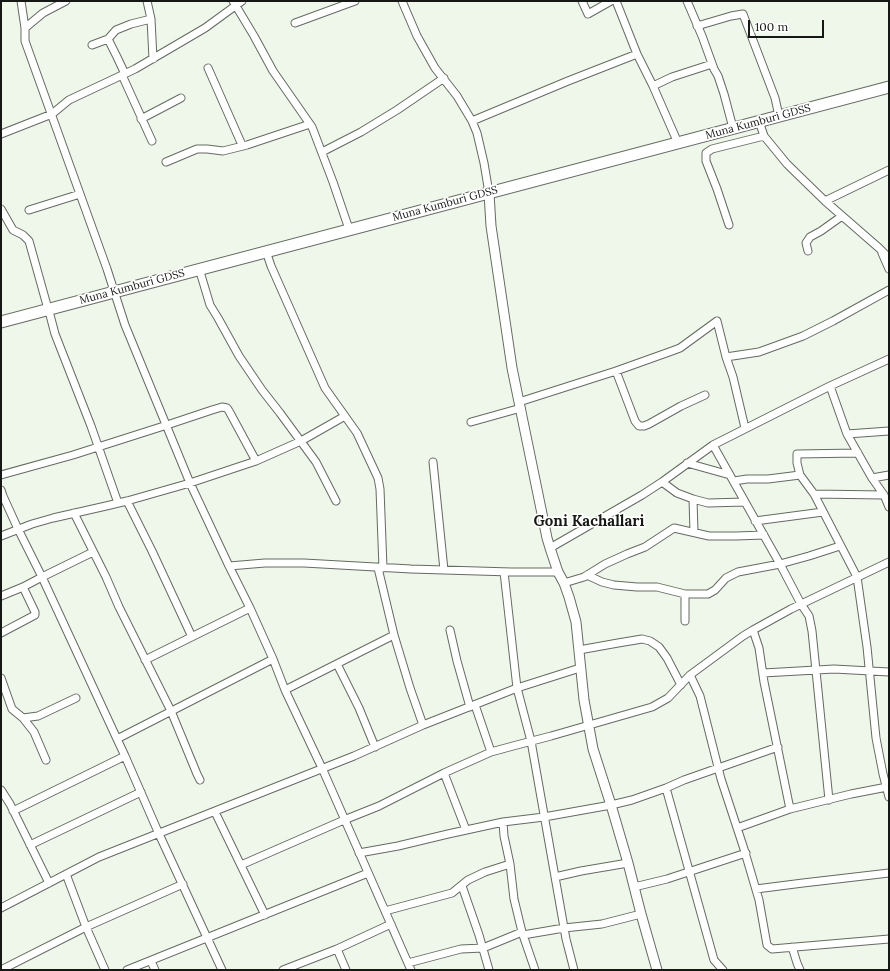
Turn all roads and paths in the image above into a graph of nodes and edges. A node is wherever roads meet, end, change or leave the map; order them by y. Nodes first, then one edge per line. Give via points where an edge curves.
1 (21, 1) edge
2 (66, 1) edge
3 (147, 1) edge
4 (242, 1) edge
5 (355, 1) edge
6 (402, 1) edge
7 (582, 1) edge
8 (612, 1) edge
9 (616, 1) edge
10 (687, 1) edge
11 (234, 4) edge
12 (151, 19) junction
13 (296, 23) dead end
14 (697, 26) junction
15 (24, 28) junction
16 (108, 39) junction
17 (92, 45) dead end
18 (637, 54) junction
19 (153, 59) junction
20 (712, 64) junction
21 (208, 68) dead end
22 (124, 74) junction
23 (444, 78) junction
24 (653, 86) junction
25 (889, 87) edge
26 (889, 93) edge
27 (181, 98) dead end
28 (52, 114) junction
29 (779, 116) junction
30 (141, 119) junction
31 (472, 121) junction
32 (310, 124) junction
33 (733, 128) junction
34 (761, 128) junction
35 (1, 134) edge
36 (152, 141) dead end
37 (678, 143) junction
38 (242, 145) junction
39 (322, 152) junction
40 (166, 162) dead end
41 (889, 170) edge
42 (80, 194) junction
43 (489, 196) junction
44 (825, 201) junction
45 (1, 209) edge
46 (29, 210) dead end
47 (842, 216) junction
48 (729, 225) dead end
49 (349, 229) junction
50 (879, 248) junction
51 (808, 251) dead end
52 (268, 257) junction
53 (889, 258) edge
54 (889, 269) edge
55 (201, 275) junction
56 (889, 290) edge
57 (115, 295) junction
58 (49, 312) junction
59 (1, 322) edge
60 (1, 328) edge
61 (726, 357) junction
62 (889, 360) edge
63 (616, 371) junction
64 (830, 386) junction
65 (705, 395) dead end
66 (520, 405) junction
67 (345, 416) junction
68 (471, 422) dead end
69 (167, 425) junction
70 (745, 428) junction
71 (889, 431) edge
72 (847, 434) junction
73 (301, 441) junction
74 (713, 445) junction
75 (99, 447) junction
76 (858, 453) junction
77 (256, 461) junction
78 (433, 462) dead end
79 (687, 463) junction
80 (1, 475) edge
81 (800, 475) junction
82 (889, 476) edge
83 (732, 478) junction
84 (872, 478) junction
85 (662, 482) junction
86 (190, 483) junction
87 (2, 494) edge
88 (814, 494) junction
89 (884, 496) junction
90 (693, 499) junction
91 (126, 501) junction
92 (336, 501) dead end
93 (745, 502) junction
94 (118, 503) junction
95 (889, 507) edge
96 (823, 512) junction
97 (74, 514) junction
98 (756, 521) junction
99 (18, 529) junction
100 (694, 532) junction
101 (764, 535) junction
102 (1, 536) edge
103 (840, 546) junction
104 (550, 548) junction
105 (93, 552) junction
106 (889, 562) edge
107 (780, 564) junction
108 (229, 566) junction
109 (380, 568) junction
110 (444, 570) junction
111 (504, 572) junction
112 (558, 572) junction
113 (587, 575) junction
114 (42, 577) junction
115 (857, 577) junction
116 (564, 583) junction
117 (23, 587) junction
118 (685, 594) junction
119 (1, 596) edge
120 (801, 604) junction
121 (250, 608) junction
122 (685, 621) dead end
123 (450, 630) dead end
124 (753, 630) junction
125 (1, 633) edge
126 (394, 635) junction
127 (192, 637) junction
128 (579, 650) junction
129 (273, 659) junction
130 (145, 660) junction
131 (337, 664) junction
132 (580, 668) junction
133 (816, 670) junction
134 (869, 671) junction
135 (889, 672) edge
136 (763, 673) junction
137 (690, 675) junction
138 (1, 678) edge
139 (681, 685) junction
140 (517, 688) junction
141 (285, 690) junction
142 (76, 698) dead end
143 (9, 699) junction
144 (1, 703) edge
145 (472, 706) junction
146 (171, 711) junction
147 (23, 718) junction
148 (588, 725) junction
149 (423, 726) junction
150 (116, 739) junction
151 (531, 741) junction
152 (778, 747) junction
153 (375, 748) junction
154 (492, 752) junction
155 (125, 756) junction
156 (46, 760) dead end
157 (322, 768) junction
158 (718, 768) junction
159 (444, 773) junction
160 (200, 780) dead end
161 (886, 787) junction
162 (666, 788) junction
163 (1, 790) edge
164 (141, 792) junction
165 (889, 797) edge
166 (829, 800) junction
167 (611, 805) junction
168 (790, 809) junction
169 (13, 811) junction
170 (215, 812) junction
171 (544, 816) junction
172 (344, 820) junction
173 (503, 822) junction
174 (737, 828) junction
175 (466, 830) junction
176 (159, 834) junction
177 (30, 845) junction
178 (359, 853) junction
179 (746, 853) junction
180 (628, 863) junction
181 (510, 864) junction
182 (241, 865) junction
183 (689, 872) junction
184 (368, 873) junction
185 (889, 873) edge
186 (66, 874) junction
187 (555, 877) junction
188 (49, 883) junction
189 (183, 884) junction
190 (462, 886) junction
191 (634, 887) junction
192 (756, 889) junction
193 (1, 908) edge
194 (385, 911) junction
195 (641, 914) junction
196 (265, 915) junction
197 (391, 924) junction
198 (86, 927) junction
199 (564, 928) junction
200 (523, 934) junction
201 (207, 938) junction
202 (889, 939) edge
203 (792, 947) junction
204 (483, 948) junction
205 (337, 949) junction
206 (151, 961) junction
207 (409, 967) edge
208 (1, 970) edge
209 (105, 970) edge
210 (127, 970) edge
211 (155, 970) edge
212 (222, 970) edge
213 (285, 970) edge
214 (346, 970) edge
215 (489, 970) edge
216 (535, 970) edge
217 (574, 970) edge
218 (657, 970) edge
219 (723, 970) edge
220 (800, 970) edge

1 - 15 street
2 - 15 street via 43,13
3 - 12 street
4 - 11 street
5 - 13 street
6 - 23 street via 417,36 435,68
7 - 8 street via 588,14
9 - 18 street
10 - 14 street
11 - 19 street via 205,28
11 - 32 street via 273,71
12 - 16 street via 116,30
12 - 19 street
14 - 20 street
14 - 29 street via 743,14 775,98
15 - 28 street via 25,41
16 - 17 street
16 - 22 street
18 - 24 street
18 - 31 street
19 - 22 street
20 - 24 street
20 - 33 street via 724,94
21 - 38 street
22 - 28 street via 69,100
22 - 30 street
23 - 31 street
23 - 39 street via 361,132
24 - 37 street
25 - 29 highway, Muna Kumburi GDSS
26 - 34 highway, Muna Kumburi GDSS
27 - 30 street
28 - 35 street
28 - 42 street
29 - 34 highway, Muna Kumburi GDSS
30 - 36 street
31 - 43 street via 484,163
32 - 38 street
32 - 39 street
33 - 34 highway, Muna Kumburi GDSS
33 - 37 highway, Muna Kumburi GDSS
34 - 43 highway, Muna Kumburi GDSS
34 - 44 street via 788,164
34 - 48 street via 706,153 706,161
37 - 43 highway, Muna Kumburi GDSS
38 - 40 street via 223,151 196,149
39 - 49 street
41 - 44 street
42 - 46 street
42 - 57 street
43 - 49 highway, Muna Kumburi GDSS
43 - 52 highway, Muna Kumburi GDSS
43 - 66 main road via 512,368
44 - 47 street
45 - 58 street via 13,230 24,235 29,241
47 - 50 street
47 - 51 street via 810,237 806,243
49 - 57 highway, Muna Kumburi GDSS
50 - 53 street
50 - 54 street
52 - 55 highway, Muna Kumburi GDSS
52 - 67 street via 325,388
55 - 57 highway, Muna Kumburi GDSS
55 - 73 street via 210,304 238,356
56 - 61 street via 803,336 759,352
57 - 58 highway, Muna Kumburi GDSS
57 - 69 street
58 - 59 highway, Muna Kumburi GDSS
58 - 60 highway, Muna Kumburi GDSS
58 - 75 street via 55,334
61 - 63 street via 717,321 680,348
61 - 70 street
62 - 64 street
63 - 65 street via 639,426 649,424
63 - 66 street
64 - 70 street
64 - 72 street
66 - 68 street
66 - 104 main road
67 - 73 street
67 - 109 street via 357,433 378,478
69 - 75 street
69 - 77 street via 222,407 227,408
69 - 86 street
70 - 74 street
71 - 72 street
72 - 76 street
73 - 77 street
73 - 92 street via 316,462
74 - 79 street
74 - 83 street
75 - 80 street
75 - 94 street
76 - 81 street via 797,454
76 - 84 street
77 - 86 street
78 - 110 street
79 - 83 street
79 - 85 street
81 - 83 street via 768,479
81 - 88 street
82 - 84 street
83 - 93 street
84 - 89 street
85 - 90 street via 677,493
85 - 104 street
86 - 91 street
86 - 108 street
87 - 99 street
88 - 89 street
88 - 96 street
89 - 95 street
90 - 93 street via 708,503
90 - 100 street
91 - 94 street
91 - 127 street
93 - 98 street
94 - 97 street
96 - 98 street
96 - 103 street
97 - 99 street
97 - 105 street
98 - 101 street
99 - 102 street
99 - 114 street
100 - 101 street via 709,536
100 - 113 street via 674,528 646,547 611,561
101 - 107 street
103 - 107 street
103 - 115 street
104 - 112 main road
105 - 114 street
105 - 130 street
106 - 115 street
107 - 118 street via 738,572 726,578 708,594
107 - 120 street
108 - 109 street via 304,563
108 - 121 street
109 - 110 street
109 - 126 street
110 - 111 street
111 - 112 street
111 - 140 street
112 - 116 main road
113 - 116 street
113 - 118 street via 614,585 657,587
114 - 117 street
114 - 150 street
115 - 120 street
115 - 134 street
116 - 128 main road via 576,622
117 - 119 street
117 - 125 street via 35,612 34,615
118 - 122 street
120 - 124 street
120 - 133 street via 809,616
121 - 127 street
121 - 129 street
123 - 145 street via 458,668
124 - 136 street
124 - 137 street
126 - 131 street
126 - 149 street
127 - 130 street
128 - 132 main road
128 - 139 street via 642,639 650,641 659,647 667,658
129 - 141 street
129 - 146 street
130 - 146 street
131 - 141 street
131 - 153 street
132 - 140 street
132 - 148 main road
133 - 134 street
133 - 136 street
133 - 166 street
134 - 135 street
134 - 161 street via 876,738
136 - 152 street
137 - 139 street
137 - 158 street via 700,696
138 - 143 street
139 - 148 street via 668,698 652,707
140 - 145 street
140 - 151 street
141 - 157 street
142 - 147 street via 38,716
143 - 144 street
143 - 147 street via 12,709
145 - 149 street
145 - 154 street
146 - 150 street
146 - 160 street
147 - 156 street via 34,732
148 - 151 street
148 - 167 main road
149 - 153 street
150 - 155 street
151 - 154 street
151 - 171 street
152 - 158 street
152 - 168 street
153 - 157 street
154 - 159 street
155 - 164 street
155 - 169 street
157 - 170 street
157 - 172 street
158 - 162 street
158 - 174 street
159 - 172 street via 379,806
159 - 175 street
161 - 165 street
161 - 166 street
162 - 167 street
162 - 183 street
163 - 169 street
164 - 176 street
164 - 177 street
166 - 168 street
167 - 171 street
167 - 180 main road
168 - 174 street
169 - 177 street
170 - 176 street
170 - 182 street
171 - 173 street
171 - 187 street
172 - 178 street
172 - 182 street
173 - 175 street
173 - 181 street
174 - 179 street
175 - 178 street
176 - 186 street via 99,857
176 - 189 street
177 - 188 street
178 - 184 street
179 - 183 street
179 - 192 street
180 - 187 street
180 - 191 main road
181 - 190 street via 485,872 468,880
181 - 200 street via 514,899
182 - 196 street
183 - 191 street
183 - 219 street via 714,960
184 - 194 street
184 - 196 street
185 - 192 street
186 - 188 street
186 - 198 street
187 - 199 street
188 - 193 street
189 - 198 street
189 - 201 street
190 - 194 street via 452,893
190 - 204 street
191 - 195 main road
192 - 203 street via 767,945 772,949
194 - 197 street
195 - 199 street via 602,924
195 - 218 main road
196 - 201 street
197 - 205 street
197 - 207 street
198 - 208 street
198 - 209 street
199 - 200 street
199 - 217 street
200 - 204 street
200 - 216 street
201 - 206 street
201 - 212 street
202 - 203 street
203 - 220 street
204 - 207 street via 461,949
204 - 215 street
205 - 213 street
205 - 214 street
206 - 210 street
206 - 211 street

